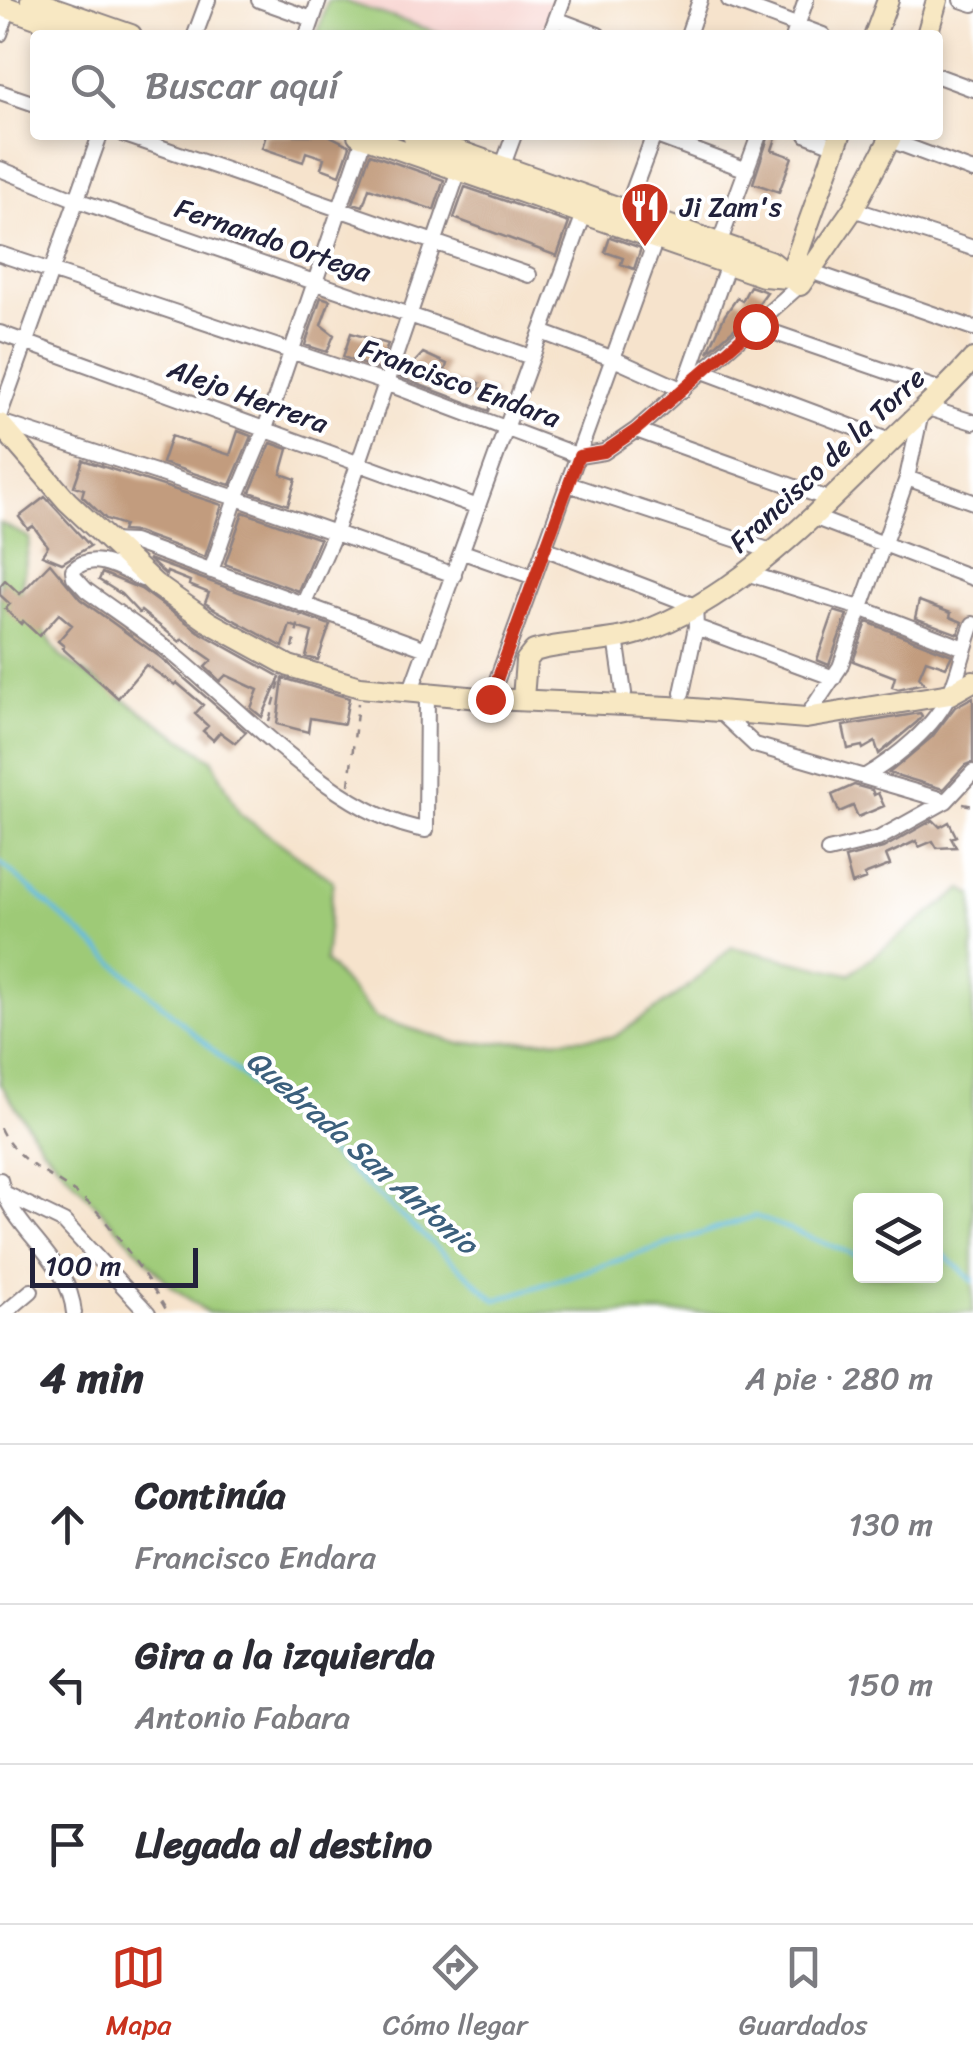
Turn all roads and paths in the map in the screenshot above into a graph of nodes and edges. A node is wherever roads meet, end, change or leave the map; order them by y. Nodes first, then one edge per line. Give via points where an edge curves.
1 (31, 0) edge
2 (208, 0) edge
3 (259, 0) edge
4 (319, 0) edge
5 (562, 0) edge
6 (700, 0) edge
7 (729, 0) edge
8 (806, 0) edge
9 (888, 0) edge
10 (937, 0) edge
11 (961, 0) edge
12 (973, 4) edge
13 (4, 6) edge
14 (69, 7) edge
15 (556, 19) junction
16 (312, 20) junction
17 (70, 30) edge
18 (119, 30) edge
19 (197, 30) edge
20 (308, 30) edge
21 (552, 30) edge
22 (585, 30) edge
23 (690, 30) edge
24 (796, 30) edge
25 (878, 30) edge
26 (928, 30) edge
27 (0, 34) edge
28 (943, 78) edge
29 (973, 89) edge
30 (0, 92) edge
31 (30, 102) edge
32 (98, 140) edge
33 (140, 140) edge
34 (361, 140) edge
35 (374, 140) edge
36 (424, 140) edge
37 (512, 140) edge
38 (652, 140) edge
39 (667, 140) edge
40 (756, 140) edge
41 (838, 140) edge
42 (890, 140) edge
43 (896, 140) edge
44 (0, 169) edge
45 (460, 170) junction
46 (747, 170) junction
47 (973, 171) edge
48 (499, 175) junction
49 (77, 200) junction
50 (854, 208) junction
51 (339, 210) junction
52 (626, 210) junction
53 (584, 214) junction
54 (656, 239) junction
55 (435, 241) junction
56 (973, 248) edge
57 (0, 254) edge
58 (724, 254) junction
59 (51, 271) junction
60 (529, 275) dead end
61 (800, 278) junction
62 (315, 280) junction
63 (410, 314) junction
64 (755, 326) junction
65 (973, 328) edge
66 (541, 332) junction
67 (0, 333) edge
68 (26, 342) junction
69 (291, 352) junction
70 (531, 357) junction
71 (973, 358) edge
72 (614, 359) junction
73 (703, 371) junction
74 (386, 383) junction
75 (683, 390) junction
76 (944, 391) junction
77 (924, 411) junction
78 (0, 414) edge
79 (973, 422) edge
80 (0, 423) edge
81 (265, 429) junction
82 (505, 429) junction
83 (636, 430) junction
84 (890, 442) junction
85 (579, 456) junction
86 (359, 463) junction
87 (906, 478) junction
88 (568, 484) junction
89 (236, 498) junction
90 (831, 500) junction
91 (973, 502) edge
92 (478, 506) junction
93 (813, 518) junction
94 (335, 532) junction
95 (104, 540) junction
96 (884, 546) junction
97 (544, 548) junction
98 (771, 551) junction
99 (463, 552) junction
100 (211, 571) junction
101 (746, 573) junction
102 (454, 575) junction
103 (534, 577) junction
104 (973, 578) edge
105 (155, 584) junction
106 (860, 608) junction
107 (301, 611) junction
108 (695, 616) junction
109 (973, 624) edge
110 (616, 638) junction
111 (426, 649) junction
112 (968, 652) edge
113 (292, 654) dead end
114 (282, 670) dead end
115 (965, 676) edge
116 (834, 678) junction
117 (419, 691) junction
118 (624, 692) dead end
119 (682, 693) dead end
120 (950, 694) junction
121 (359, 698) dead end
122 (523, 698) junction
123 (490, 699) junction
124 (721, 713) junction
125 (806, 718) junction
126 (267, 725) dead end
127 (973, 772) edge
128 (864, 776) junction
129 (348, 790) dead end
130 (946, 801) junction
131 (828, 850) dead end
132 (0, 1128) edge
133 (1, 1189) edge
134 (31, 1291) dead end
135 (5, 1313) edge
136 (74, 1313) edge
137 (148, 1313) edge
138 (168, 1313) edge

1 - 14 street
2 - 19 street
3 - 16 street
4 - 16 street
5 - 15 street
6 - 23 street
7 - 24 street
8 - 24 street
9 - 25 street
10 - 26 street
11 - 12 street
13 - 17 street
13 - 27 street
14 - 18 street
15 - 21 street
15 - 22 street
16 - 20 street
28 - 29 street
30 - 31 street
32 - 49 street
33 - 51 street
34 - 51 street
35 - 45 street
36 - 48 street
37 - 48 street
38 - 52 street
39 - 46 street
40 - 46 street
41 - 61 street
42 - 50 street, Francisco Endara
43 - 47 street
44 - 49 street, Fernando Ortega
45 - 48 street
45 - 55 street
46 - 58 street
48 - 52 street
48 - 53 street
49 - 59 street
49 - 62 street, Fernando Ortega
50 - 56 street
50 - 61 street, Francisco Endara
51 - 55 street
51 - 62 street
52 - 58 street
53 - 54 street
53 - 66 street
54 - 58 street
54 - 72 street
55 - 60 street
55 - 63 street
57 - 59 street, Francisco Endara
58 - 61 street via 772,262
58 - 75 street
59 - 68 street
59 - 69 street, Francisco Endara
61 - 64 street, Francisco Endara
61 - 65 street
62 - 63 street, Fernando Ortega
62 - 69 street
63 - 70 street, Fernando Ortega
63 - 74 street
64 - 73 street, Francisco Endara
64 - 76 street
66 - 70 street
66 - 72 street
67 - 68 street, Alejo Herrera
68 - 78 street
68 - 81 street, Alejo Herrera
69 - 74 street, Francisco Endara
69 - 81 street
70 - 82 street
71 - 76 street, Francisco de la Torre
72 - 75 street
72 - 85 street
73 - 75 street, Francisco Endara
73 - 84 street
74 - 82 street, Francisco Endara
74 - 86 street
75 - 83 street, Francisco Endara
76 - 77 street, Francisco de la Torre
77 - 79 street
77 - 84 street, Francisco de la Torre
77 - 87 street
80 - 89 street
80 - 95 street
81 - 86 street, Alejo Herrera
81 - 89 street
82 - 85 street, Francisco Endara
82 - 92 street
83 - 85 street, Francisco Endara via 604,452
83 - 90 street
84 - 90 street, Francisco de la Torre
85 - 88 street
86 - 92 street, Alejo Herrera
86 - 94 street
87 - 91 street
87 - 96 street
88 - 97 street
88 - 98 street
89 - 94 street
89 - 100 street
90 - 93 street, Francisco de la Torre
92 - 99 street
93 - 96 street
93 - 98 street, Francisco de la Torre
94 - 102 street
94 - 107 street
95 - 100 street via 132,542
95 - 105 street
96 - 104 street
96 - 106 street
97 - 103 street
97 - 108 street
98 - 101 street, Francisco de la Torre
99 - 102 street
99 - 103 street
100 - 107 street
101 - 106 street
101 - 108 street, Francisco de la Torre
102 - 111 street
103 - 123 street
105 - 117 street via 289,666 360,687
105 - 117 street via 104,562 73,570 86,590 176,655 276,744 404,827 426,830
106 - 112 street
106 - 116 street
107 - 111 street
107 - 113 path
108 - 110 street, Francisco de la Torre
108 - 116 street
108 - 119 street
109 - 112 street
110 - 118 street
110 - 122 street, Francisco de la Torre via 534,651 526,662
111 - 117 street
112 - 115 street
114 - 126 path
115 - 120 street
116 - 125 street
117 - 123 street
120 - 125 street
120 - 128 street via 909,743
121 - 129 path
122 - 123 street
122 - 124 street
124 - 125 street
124 - 128 street via 755,745
127 - 130 street
128 - 130 street
130 - 131 street via 878,839
132 - 138 path via 16,1154 95,1209
133 - 136 street via 65,1278
133 - 137 street via 64,1222
134 - 135 street

